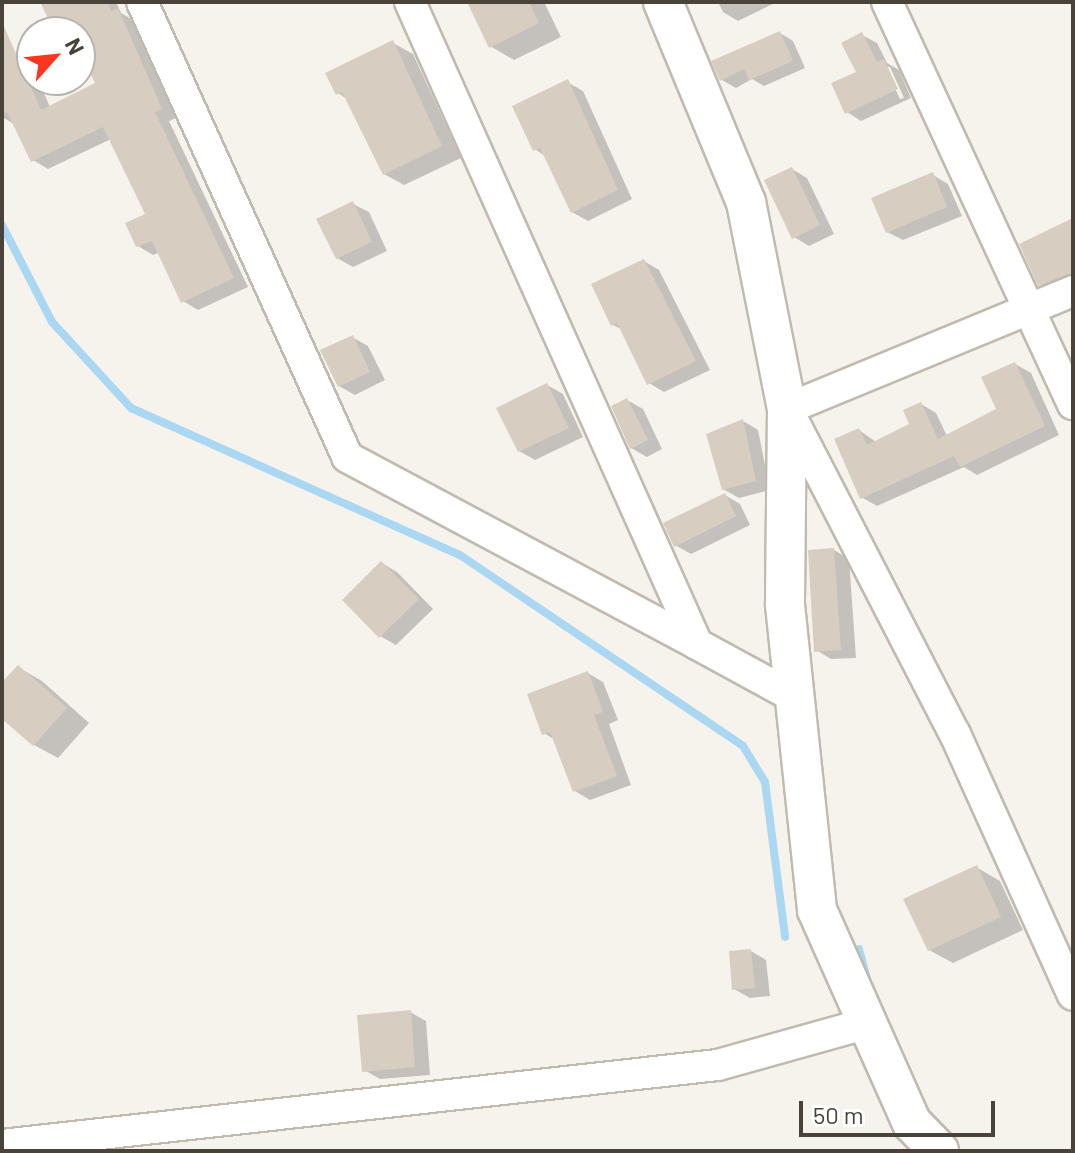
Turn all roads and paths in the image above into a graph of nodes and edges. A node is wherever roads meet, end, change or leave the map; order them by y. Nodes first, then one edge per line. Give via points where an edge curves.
1 (142, 2) edge
2 (410, 2) edge
3 (663, 2) edge
4 (887, 2) edge
5 (1073, 291) edge
6 (1030, 308) junction
7 (1073, 404) edge
8 (787, 409) junction
9 (697, 644) junction
10 (796, 698) junction
11 (1073, 995) edge
12 (865, 1024) junction
13 (2, 1145) edge
14 (939, 1151) edge

1 - 9 street via 347,457
2 - 9 street
3 - 8 street via 746,202
4 - 6 street
5 - 6 street
6 - 7 street
6 - 8 street
8 - 10 street via 785,605
8 - 11 street via 955,734
9 - 10 street
10 - 12 street via 817,910
12 - 13 street via 718,1065
12 - 14 street via 912,1123

